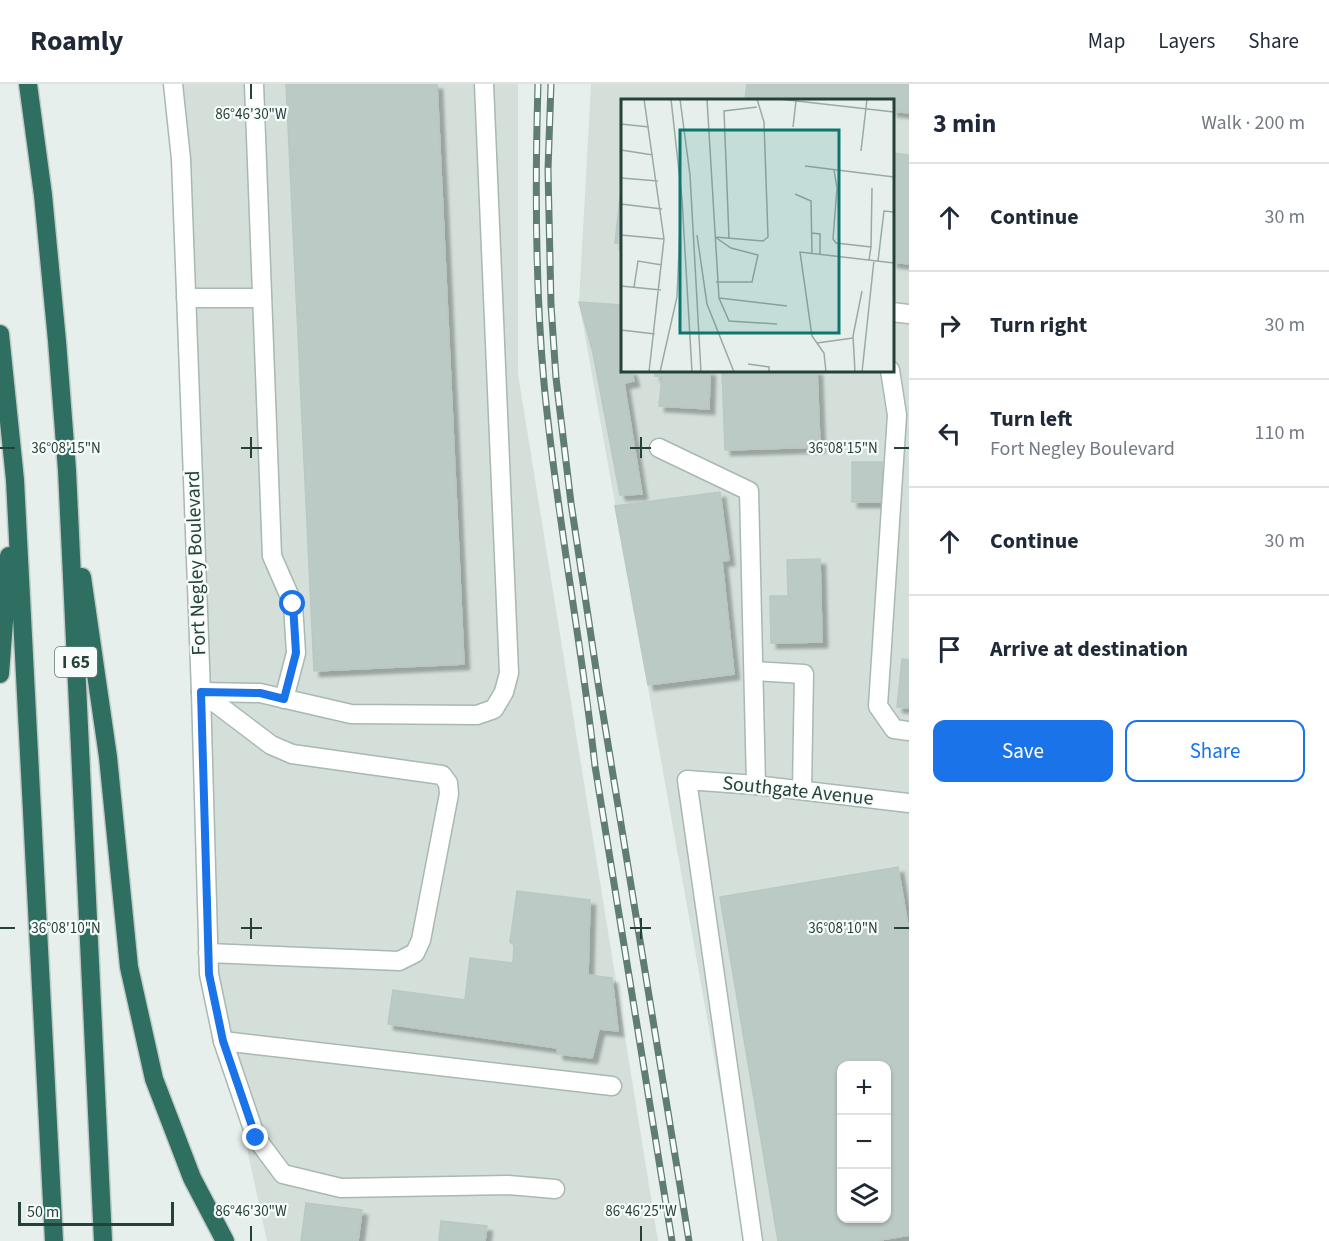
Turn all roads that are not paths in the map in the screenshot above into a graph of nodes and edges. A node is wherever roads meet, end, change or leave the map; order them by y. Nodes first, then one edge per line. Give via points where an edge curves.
1 (28, 84) edge
2 (174, 84) edge
3 (254, 84) edge
4 (484, 84) edge
5 (186, 298) junction
6 (262, 298) junction
7 (894, 312) edge
8 (909, 314) edge
9 (0, 334) edge
10 (890, 372) edge
11 (659, 448) dead end
12 (67, 470) junction
13 (15, 480) junction
14 (754, 671) junction
15 (0, 674) edge
16 (201, 692) junction
17 (284, 699) junction
18 (909, 731) edge
19 (756, 785) junction
20 (802, 790) junction
21 (909, 803) edge
22 (208, 953) junction
23 (223, 1041) junction
24 (612, 1086) dead end
25 (555, 1190) dead end
26 (54, 1241) edge
27 (104, 1241) edge
28 (225, 1241) edge
29 (753, 1241) edge

1 - 12 highway, I 65 via 45,218
2 - 5 street, Fort Negley Boulevard
3 - 6 street
4 - 17 street via 509,673 504,692 494,709 477,715 351,714
5 - 6 street
5 - 16 street, Fort Negley Boulevard
6 - 17 street via 272,556 293,604 296,653
7 - 8 street
9 - 13 highway
10 - 18 street via 897,415 878,706 894,729
11 - 14 street via 749,491
12 - 27 highway, I 65
12 - 28 highway via 108,757 129,967 154,1079 192,1178
13 - 15 highway
13 - 26 highway
14 - 19 street
14 - 20 street via 804,674
16 - 17 street via 260,693
16 - 22 street, Fort Negley Boulevard
16 - 22 street via 271,745 292,754 442,775 449,794 421,940 415,952 399,962
19 - 20 street, Southgate Avenue
19 - 29 street, Southgate Avenue via 687,780
20 - 21 street, Southgate Avenue
22 - 23 street, Fort Negley Boulevard
23 - 24 street
23 - 25 street, Fort Negley Boulevard via 256,1138 283,1174 341,1188 508,1185

